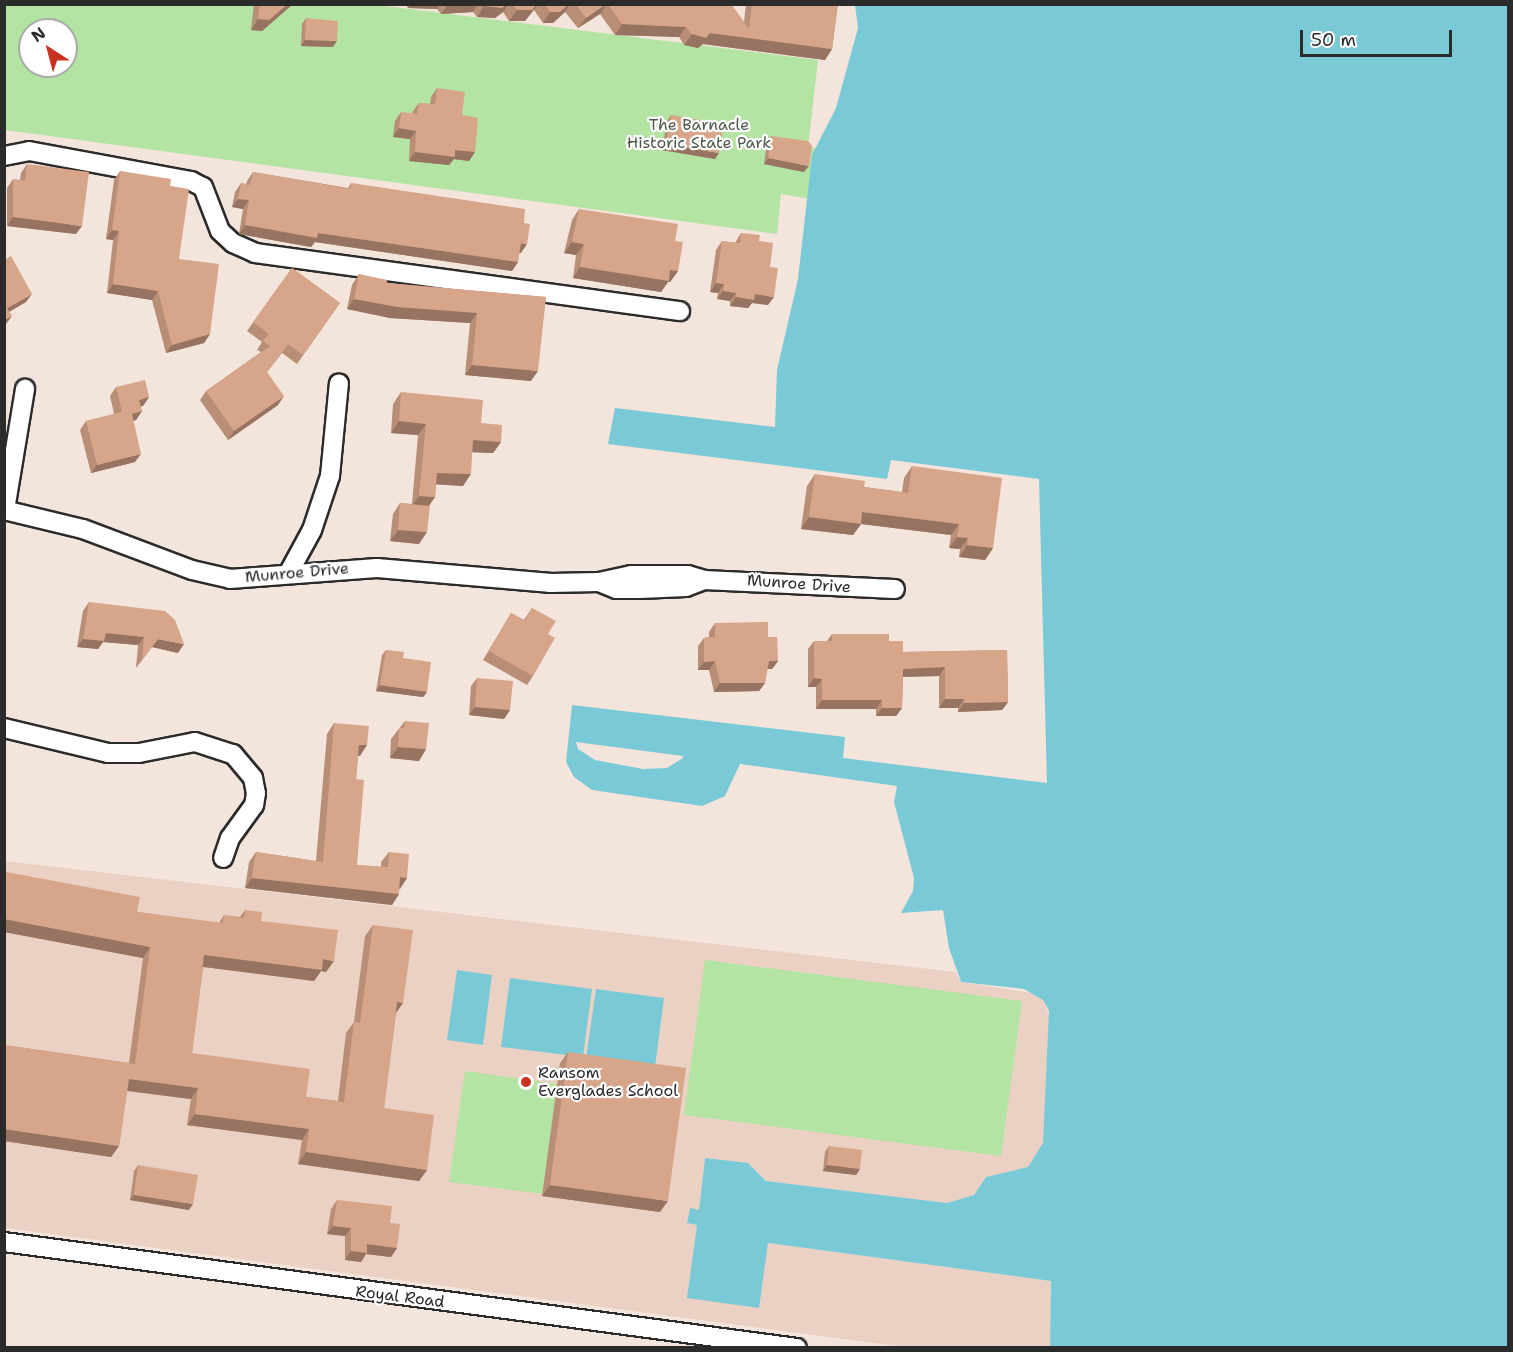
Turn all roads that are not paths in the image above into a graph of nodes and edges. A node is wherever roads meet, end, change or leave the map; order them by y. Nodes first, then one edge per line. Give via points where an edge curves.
1 (4, 156) edge
2 (680, 311) dead end
3 (339, 383) dead end
4 (25, 389) dead end
5 (5, 510) edge
6 (288, 574) junction
7 (895, 589) dead end
8 (4, 728) edge
9 (223, 858) dead end
10 (4, 1242) edge
11 (797, 1347) edge

1 - 2 street via 29,151 191,181 203,187 220,231 233,243 255,253
3 - 6 street via 330,476 312,530
4 - 5 street
5 - 6 street, Munroe Drive via 93,532 210,576 230,579
6 - 7 street, Munroe Drive via 377,568 491,580 599,582 616,589 686,587 704,580
8 - 9 street via 108,753 139,753 195,742 233,754 253,778 256,793 254,805 230,838
10 - 11 street, Royal Road

